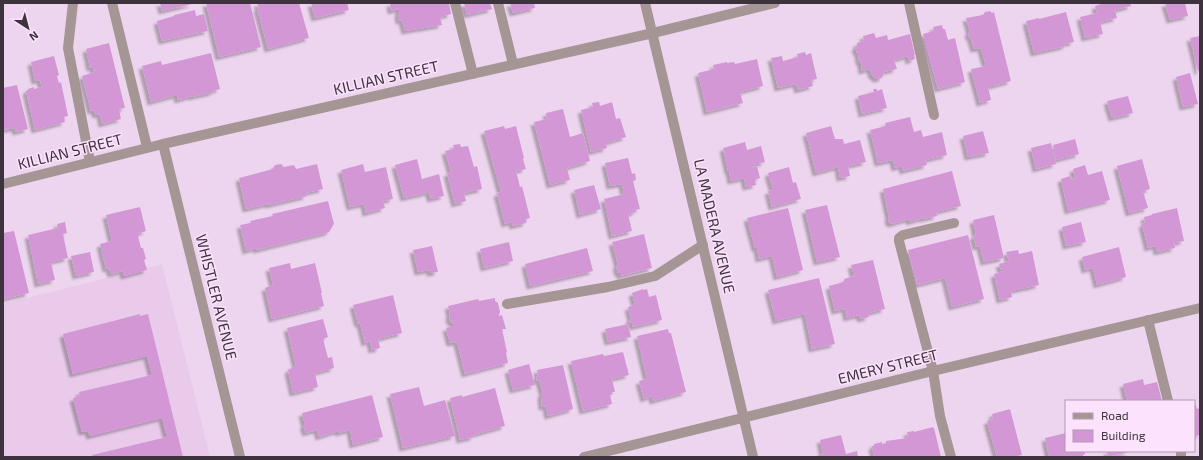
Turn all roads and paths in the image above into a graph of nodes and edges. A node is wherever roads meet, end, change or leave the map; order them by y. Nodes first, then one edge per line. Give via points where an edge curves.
1 (73, 3) edge
2 (112, 3) edge
3 (455, 3) edge
4 (498, 3) edge
5 (645, 3) edge
6 (775, 3) edge
7 (909, 3) edge
8 (653, 33) junction
9 (513, 64) junction
10 (474, 74) junction
11 (934, 115) dead end
12 (163, 144) junction
13 (147, 147) junction
14 (90, 162) junction
15 (3, 184) edge
16 (954, 223) dead end
17 (703, 245) junction
18 (507, 304) dead end
19 (1200, 310) edge
20 (1148, 320) junction
21 (933, 371) junction
22 (1168, 400) edge
23 (744, 417) junction
24 (240, 457) edge
25 (584, 457) edge
26 (754, 457) edge
27 (951, 457) edge

1 - 14 street via 68,48
2 - 13 street
3 - 10 street
4 - 9 street
5 - 8 street, LA MADERA AVENUE
6 - 8 street, KILLIAN STREET
7 - 11 street
8 - 9 street, KILLIAN STREET
8 - 17 street, LA MADERA AVENUE
9 - 10 street, KILLIAN STREET
10 - 12 street, KILLIAN STREET
12 - 13 street, KILLIAN STREET
12 - 24 street, WHISTLER AVENUE
13 - 14 street, KILLIAN STREET
14 - 15 street, KILLIAN STREET
16 - 21 street via 899,238
17 - 18 street via 655,276 608,287
17 - 23 street, LA MADERA AVENUE
19 - 20 street, EMERY STREET
20 - 21 street, EMERY STREET
20 - 22 street
21 - 23 street, EMERY STREET
21 - 27 street via 940,416
23 - 25 street, EMERY STREET
23 - 26 street, LA MADERA AVENUE

